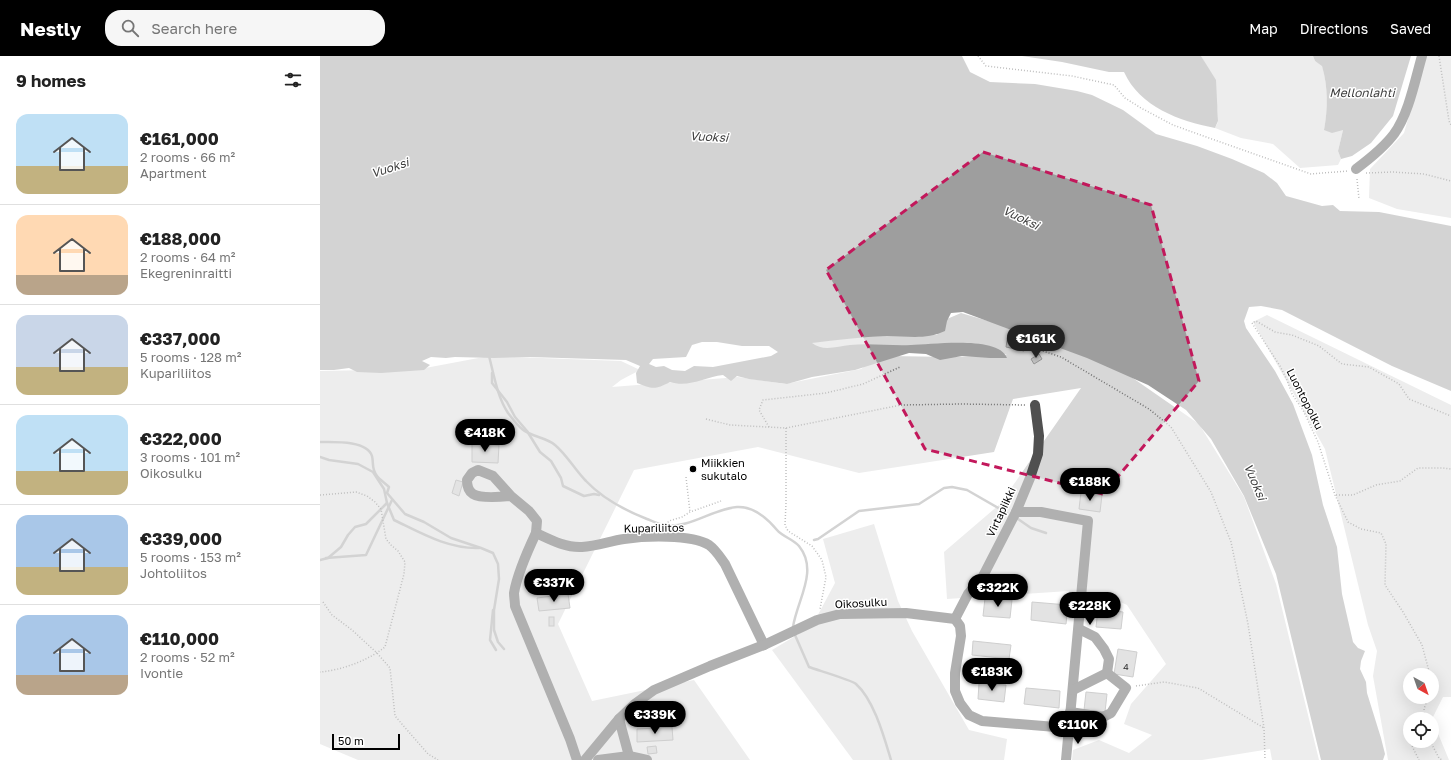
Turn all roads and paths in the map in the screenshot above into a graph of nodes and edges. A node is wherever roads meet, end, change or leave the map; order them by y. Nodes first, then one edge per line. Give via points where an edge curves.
1 (978, 56) edge
2 (1422, 56) edge
3 (1439, 56) edge
4 (1451, 125) edge
5 (1356, 169) junction
6 (1451, 181) edge
7 (1359, 199) dead end
8 (1040, 350) dead end
9 (900, 367) dead end
10 (1035, 405) joint
11 (1451, 416) edge
12 (706, 419) dead end
13 (769, 426) junction
14 (786, 428) junction
15 (1451, 469) edge
16 (686, 476) dead end
17 (320, 494) edge
18 (1334, 495) junction
19 (511, 496) dead end
20 (722, 501) dead end
21 (690, 512) junction
22 (1016, 512) junction
23 (664, 527) dead end
24 (536, 533) junction
25 (323, 602) dead end
26 (955, 619) junction
27 (817, 620) junction
28 (1079, 630) junction
29 (764, 644) junction
30 (377, 653) junction
31 (1428, 668) edge
32 (320, 672) edge
33 (1107, 673) junction
34 (1126, 688) junction
35 (1073, 690) junction
36 (1070, 712) junction
37 (619, 719) junction
38 (1068, 728) junction
39 (1264, 728) junction
40 (1413, 748) edge
41 (1434, 748) edge
42 (630, 756) junction
43 (438, 760) edge
44 (577, 760) edge
45 (585, 760) edge
46 (598, 760) edge
47 (647, 760) edge
48 (1066, 760) edge
49 (1265, 760) edge
50 (1419, 760) edge
51 (1442, 760) edge

1 - 5 path via 986,66 1072,76 1114,85 1125,98 1173,125 1311,174
2 - 5 street via 1404,115 1394,134
3 - 4 path
5 - 6 path via 1365,174 1424,174
5 - 7 path
8 - 39 path via 1061,357 1149,409 1171,427 1211,492 1231,542 1248,624
9 - 13 path via 863,384 826,393 763,400 759,410
10 - 14 path via 901,405
10 - 22 street, Virtapiikki via 1039,436 1038,454
11 - 18 path, Luontopolku via 1409,399 1399,384 1369,367 1342,364 1319,346 1292,335 1276,332 1256,321 1252,323 1280,366 1292,394 1304,412 1318,442
12 - 13 path via 730,425
13 - 14 path
14 - 27 path via 785,525 788,531 812,546 822,560 826,576
15 - 18 path via 1418,468 1400,481 1376,485 1353,495
16 - 21 path
17 - 30 path via 356,492 375,502 381,509 386,539 405,562 385,647
18 - 31 path, Luontopolku via 1348,522 1361,529 1381,533 1386,544 1385,585 1422,645
19 - 24 street via 537,521
20 - 21 path
21 - 23 path via 669,521
22 - 26 street, Virtapiikki via 981,580 968,594
22 - 28 street via 1041,512 1088,521
24 - 29 street, Kupariliitos via 558,544 581,547 649,537 691,539 709,545 725,564
24 - 44 street via 514,593 515,606
25 - 30 path via 332,615
26 - 27 street, Oikosulku via 906,613 840,614
26 - 38 street via 960,626 961,636 955,691 969,715 982,721
27 - 29 street, Oikosulku
28 - 33 street via 1095,637 1104,649 1109,659
28 - 35 street
29 - 37 street, Oikosulku via 654,690
30 - 32 path via 333,671
30 - 43 path via 390,668 395,716 428,754
33 - 34 street
33 - 35 street
34 - 36 street via 1111,713 1103,717
34 - 39 path via 1164,682 1198,688
35 - 36 street
36 - 38 street
37 - 42 street
37 - 45 street, Oikosulku
38 - 48 street
39 - 49 path
40 - 50 path
41 - 51 path
42 - 46 street
42 - 47 street

